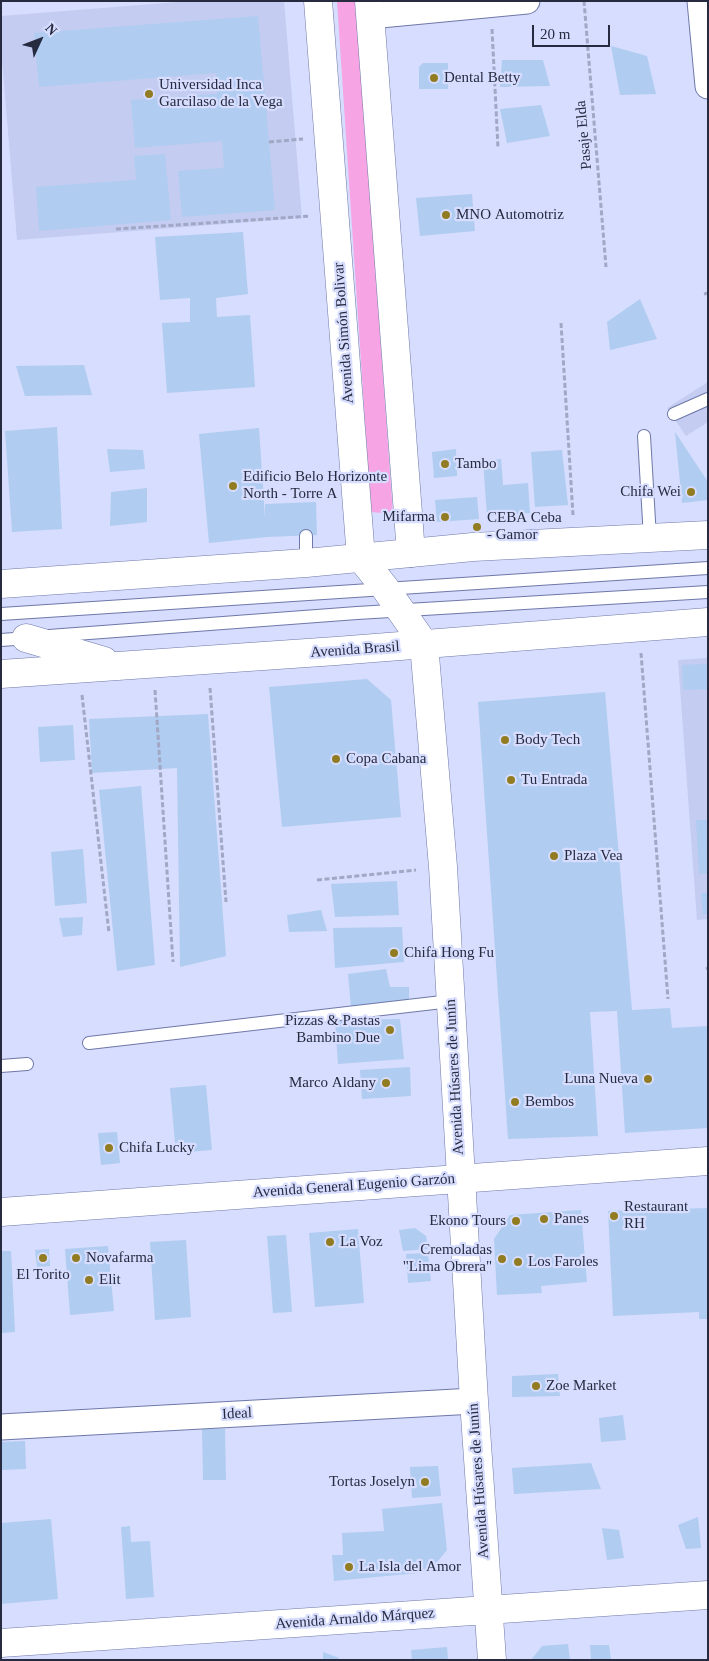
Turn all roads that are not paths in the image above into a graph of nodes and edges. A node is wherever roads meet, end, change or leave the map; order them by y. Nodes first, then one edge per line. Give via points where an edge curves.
1 (318, 1) edge
2 (527, 1) edge
3 (700, 1) edge
4 (369, 8) edge
5 (708, 86) edge
6 (708, 399) edge
7 (674, 414) dead end
8 (644, 436) dead end
9 (708, 535) edge
10 (306, 536) dead end
11 (650, 538) junction
12 (411, 553) junction
13 (361, 558) junction
14 (306, 563) junction
15 (708, 568) edge
16 (1, 584) edge
17 (385, 588) junction
18 (708, 592) edge
19 (401, 611) junction
20 (1, 614) edge
21 (708, 622) edge
22 (14, 639) edge
23 (424, 644) junction
24 (120, 666) junction
25 (1, 674) edge
26 (451, 1001) junction
27 (89, 1043) dead end
28 (27, 1064) dead end
29 (1, 1066) edge
30 (708, 1161) edge
31 (461, 1178) junction
32 (1, 1212) edge
33 (474, 1401) junction
34 (1, 1427) edge
35 (708, 1595) edge
36 (488, 1610) junction
37 (1, 1643) edge
38 (492, 1660) edge

1 - 13 main road, Avenida Simón Bolivar
2 - 4 street
3 - 5 street
4 - 12 main road
6 - 7 lane
8 - 11 lane
9 - 11 main road
10 - 14 lane
11 - 12 main road
12 - 13 main road
13 - 14 main road
13 - 17 main road
14 - 16 main road
15 - 17 lane
17 - 19 main road
17 - 20 lane
18 - 19 lane
19 - 22 lane
19 - 23 main road
21 - 23 main road, Avenida Brasil
22 - 24 main road
23 - 24 main road, Avenida Brasil
23 - 26 main road, Avenida Húsares de Junín
24 - 25 main road, Avenida Brasil
26 - 27 lane
26 - 31 main road, Avenida Húsares de Junín
28 - 29 lane
30 - 31 main road, Avenida General Eugenio Garzón
31 - 32 main road, Avenida General Eugenio Garzón
31 - 33 main road, Avenida Húsares de Junín
33 - 34 street, Ideal
33 - 36 main road, Avenida Húsares de Junín
35 - 36 main road, Avenida Arnaldo Márquez
36 - 37 main road, Avenida Arnaldo Márquez
36 - 38 main road, Avenida Húsares de Junín

